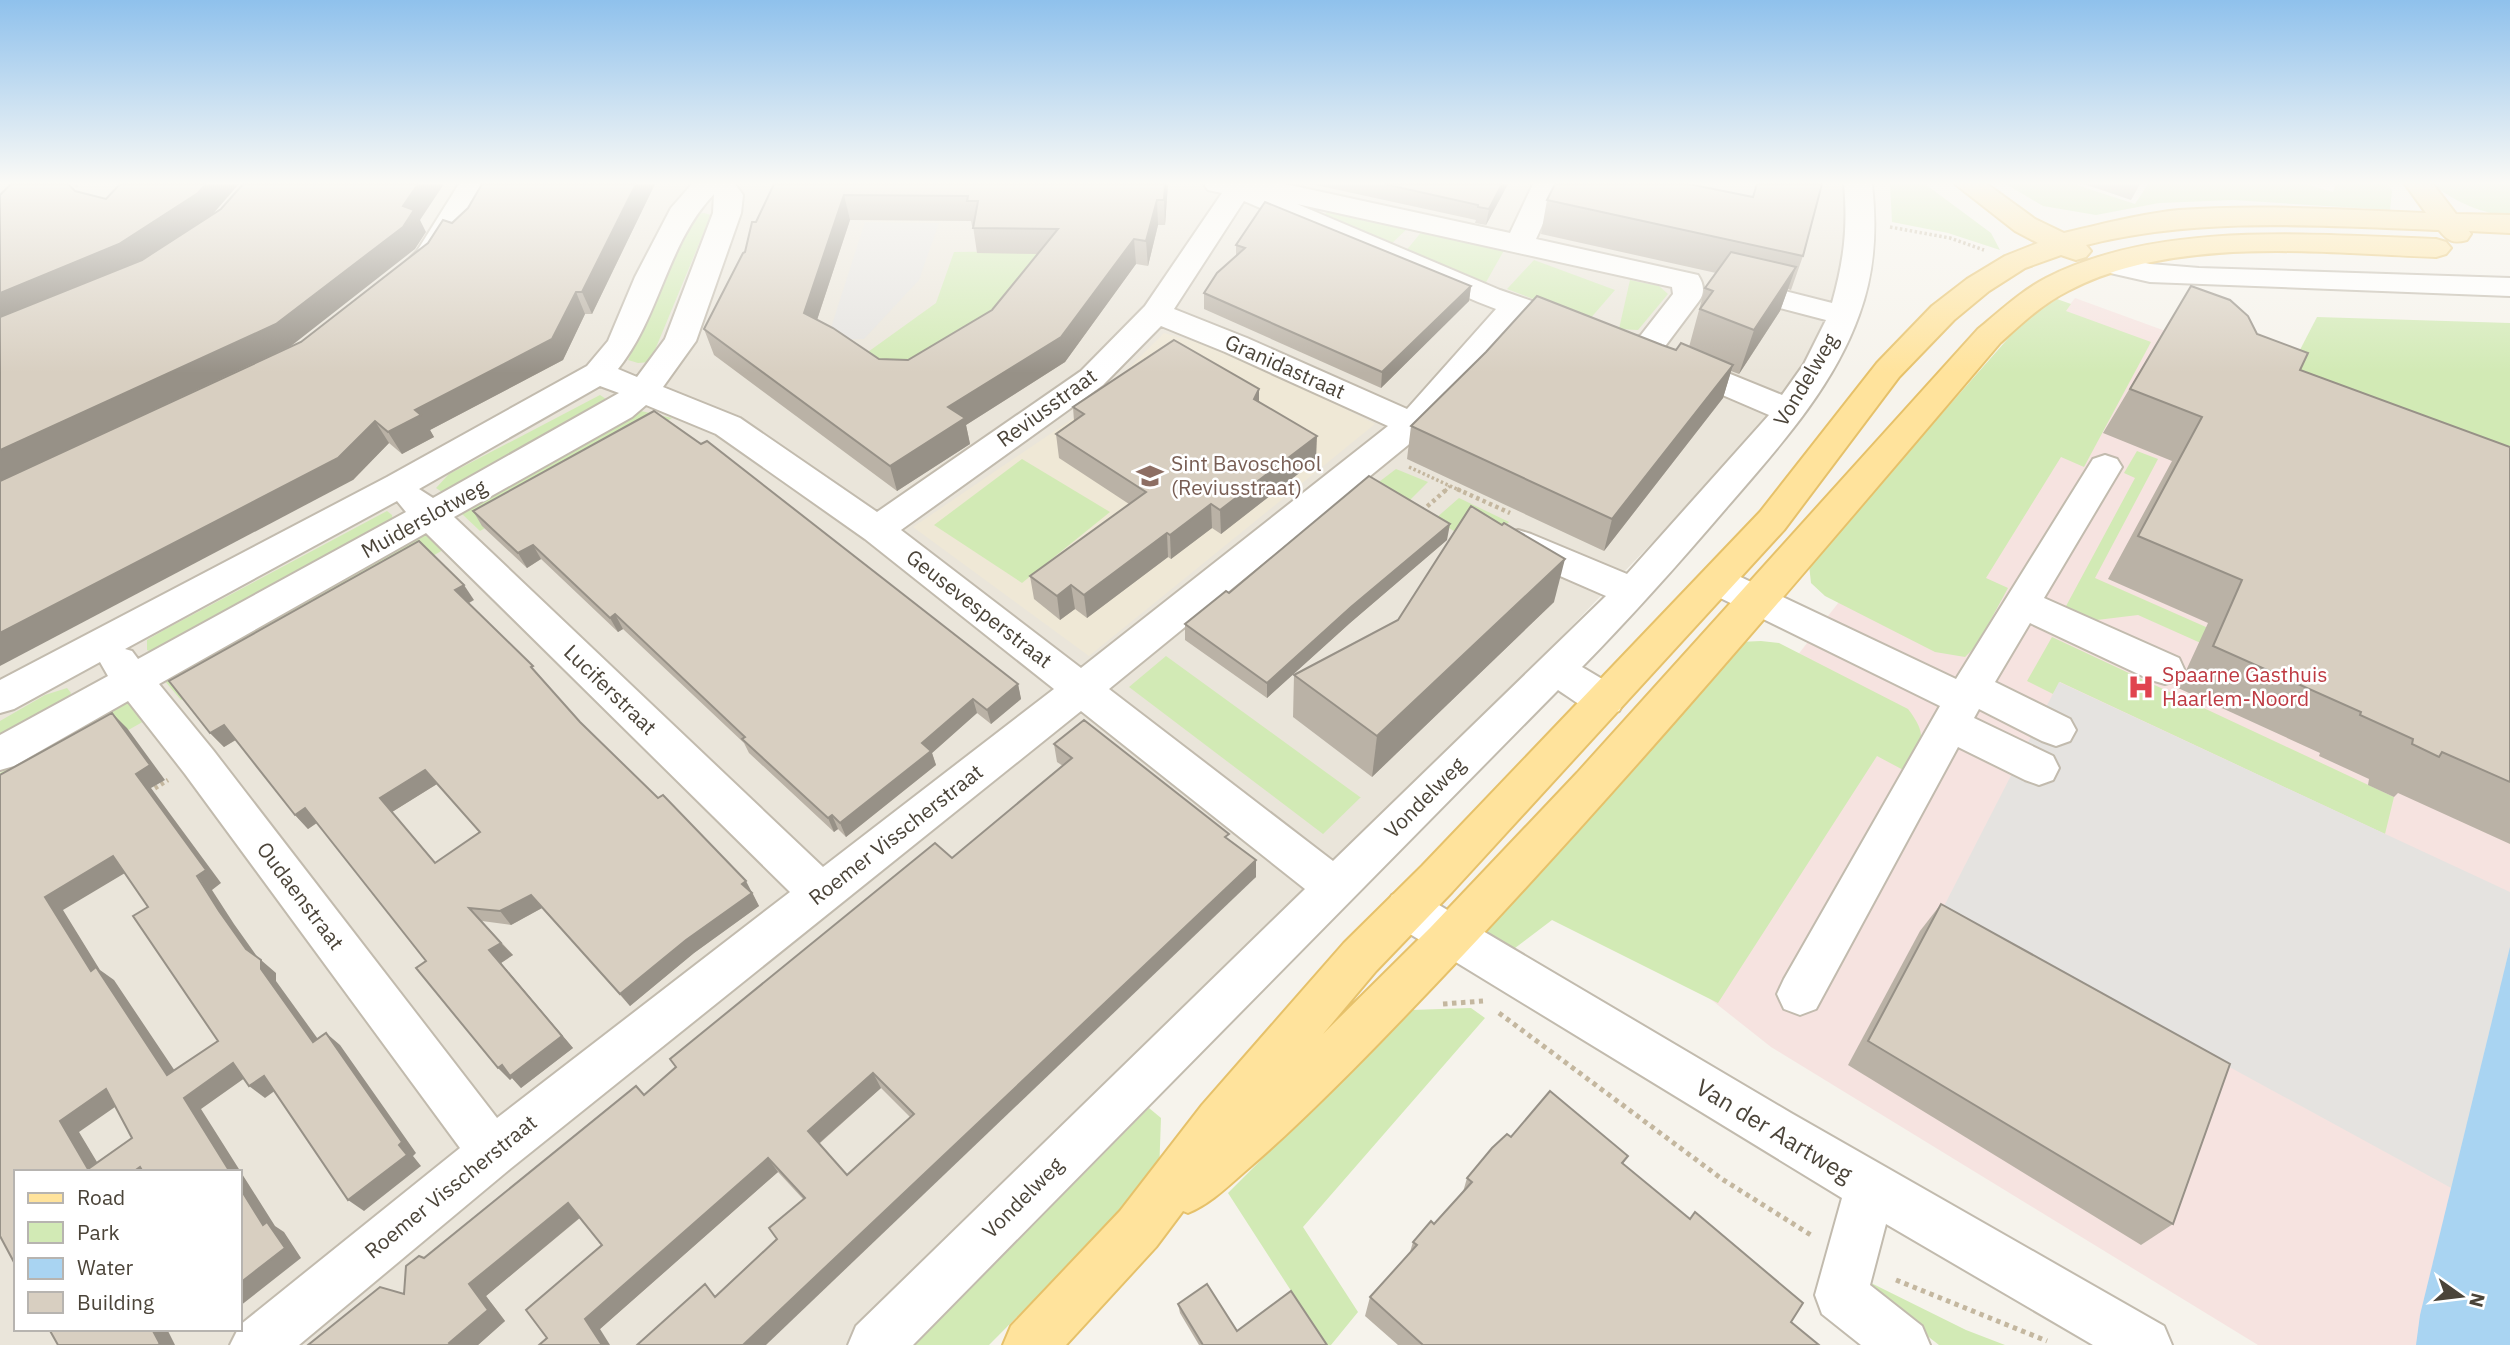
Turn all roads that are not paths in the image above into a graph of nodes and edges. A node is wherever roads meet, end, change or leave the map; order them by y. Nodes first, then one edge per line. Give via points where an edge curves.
1 (434, 247) edge
2 (665, 247) edge
3 (715, 247) edge
4 (1196, 247) edge
5 (1376, 247) edge
6 (1532, 247) edge
7 (1859, 247) edge
8 (2008, 247) edge
9 (2054, 247) edge
10 (2075, 247) edge
11 (2222, 247) edge
12 (2340, 247) edge
13 (2469, 249) joint
14 (2510, 250) edge
15 (2015, 262) junction
16 (2107, 264) junction
17 (397, 281) edge
18 (1687, 281) junction
19 (2510, 287) edge
20 (1516, 306) junction
21 (1156, 313) junction
22 (1844, 314) junction
23 (1640, 348) junction
24 (598, 373) junction
25 (644, 390) junction
26 (1788, 410) junction
27 (1412, 424) junction
28 (2105, 467) dead end
29 (399, 485) junction
30 (430, 516) junction
31 (877, 530) junction
32 (1519, 530) edge
33 (1717, 581) junction
34 (1633, 592) junction
35 (1757, 601) junction
36 (2022, 604) junction
37 (102, 642) junction
38 (1555, 669) junction
39 (2165, 669) dead end
40 (134, 680) junction
41 (1082, 689) junction
42 (0, 698) edge
43 (1605, 699) junction
44 (1962, 705) junction
45 (2056, 730) dead end
46 (0, 754) edge
47 (2039, 768) dead end
48 (1334, 887) junction
49 (821, 894) junction
50 (1407, 909) junction
51 (1451, 936) junction
52 (1800, 995) dead end
53 (493, 1152) junction
54 (1870, 1189) junction
55 (1138, 1230) junction
56 (257, 1345) edge
57 (875, 1345) edge
58 (1030, 1345) edge
59 (1903, 1345) edge
60 (2145, 1345) edge

1 - 17 street
2 - 24 street, Muiderslotweg via 622,345
3 - 25 street, Muiderslotweg via 680,341
4 - 21 street, Reviusstraat
5 - 20 street
6 - 18 street
7 - 22 street, Vondelweg
8 - 15 main road
9 - 15 main road
10 - 16 main road
11 - 16 main road
12 - 13 main road
13 - 14 main road
15 - 33 main road via 1978,285 1916,340 1772,521
16 - 19 street via 2199,277
16 - 35 main road via 2039,295 1989,336
18 - 22 street via 1725,285
18 - 23 street via 1688,295 1652,342
20 - 23 street
20 - 27 street, Roemer Visscherstraat
21 - 27 street, Granidastraat
21 - 31 street, Reviusstraat via 1093,378
22 - 26 street, Vondelweg via 1819,365
23 - 26 street
24 - 25 street, Geusevesperstraat
24 - 29 street, Muiderslotweg
25 - 30 street, Muiderslotweg via 620,409
25 - 31 street, Geusevesperstraat via 728,426
26 - 34 street, Vondelweg via 1779,427
27 - 41 street, Roemer Visscherstraat
28 - 36 street
29 - 30 street, Luciferstraat
29 - 37 street, Muiderslotweg
30 - 40 street, Muiderslotweg
30 - 49 street, Luciferstraat
31 - 41 street, Geusevesperstraat
32 - 34 street
33 - 35 street
33 - 43 main road
34 - 38 street, Vondelweg
35 - 44 street
35 - 51 main road
36 - 39 street
36 - 44 street
37 - 40 street, Oudaenstraat
37 - 42 street, Muiderslotweg
38 - 43 street
38 - 48 street, Vondelweg
40 - 46 street, Muiderslotweg
40 - 53 street, Oudaenstraat
41 - 48 street, Geusevesperstraat
41 - 49 street, Roemer Visscherstraat
43 - 50 main road
44 - 45 street
44 - 47 street
44 - 52 street
48 - 57 street, Vondelweg
49 - 53 street, Roemer Visscherstraat
50 - 51 street, Van der Aartweg
50 - 55 main road via 1219,1122
51 - 54 street, Van der Aartweg
51 - 55 main road via 1244,1142
53 - 56 street, Roemer Visscherstraat
54 - 59 street via 1841,1295
54 - 60 street, Van der Aartweg
55 - 58 main road

